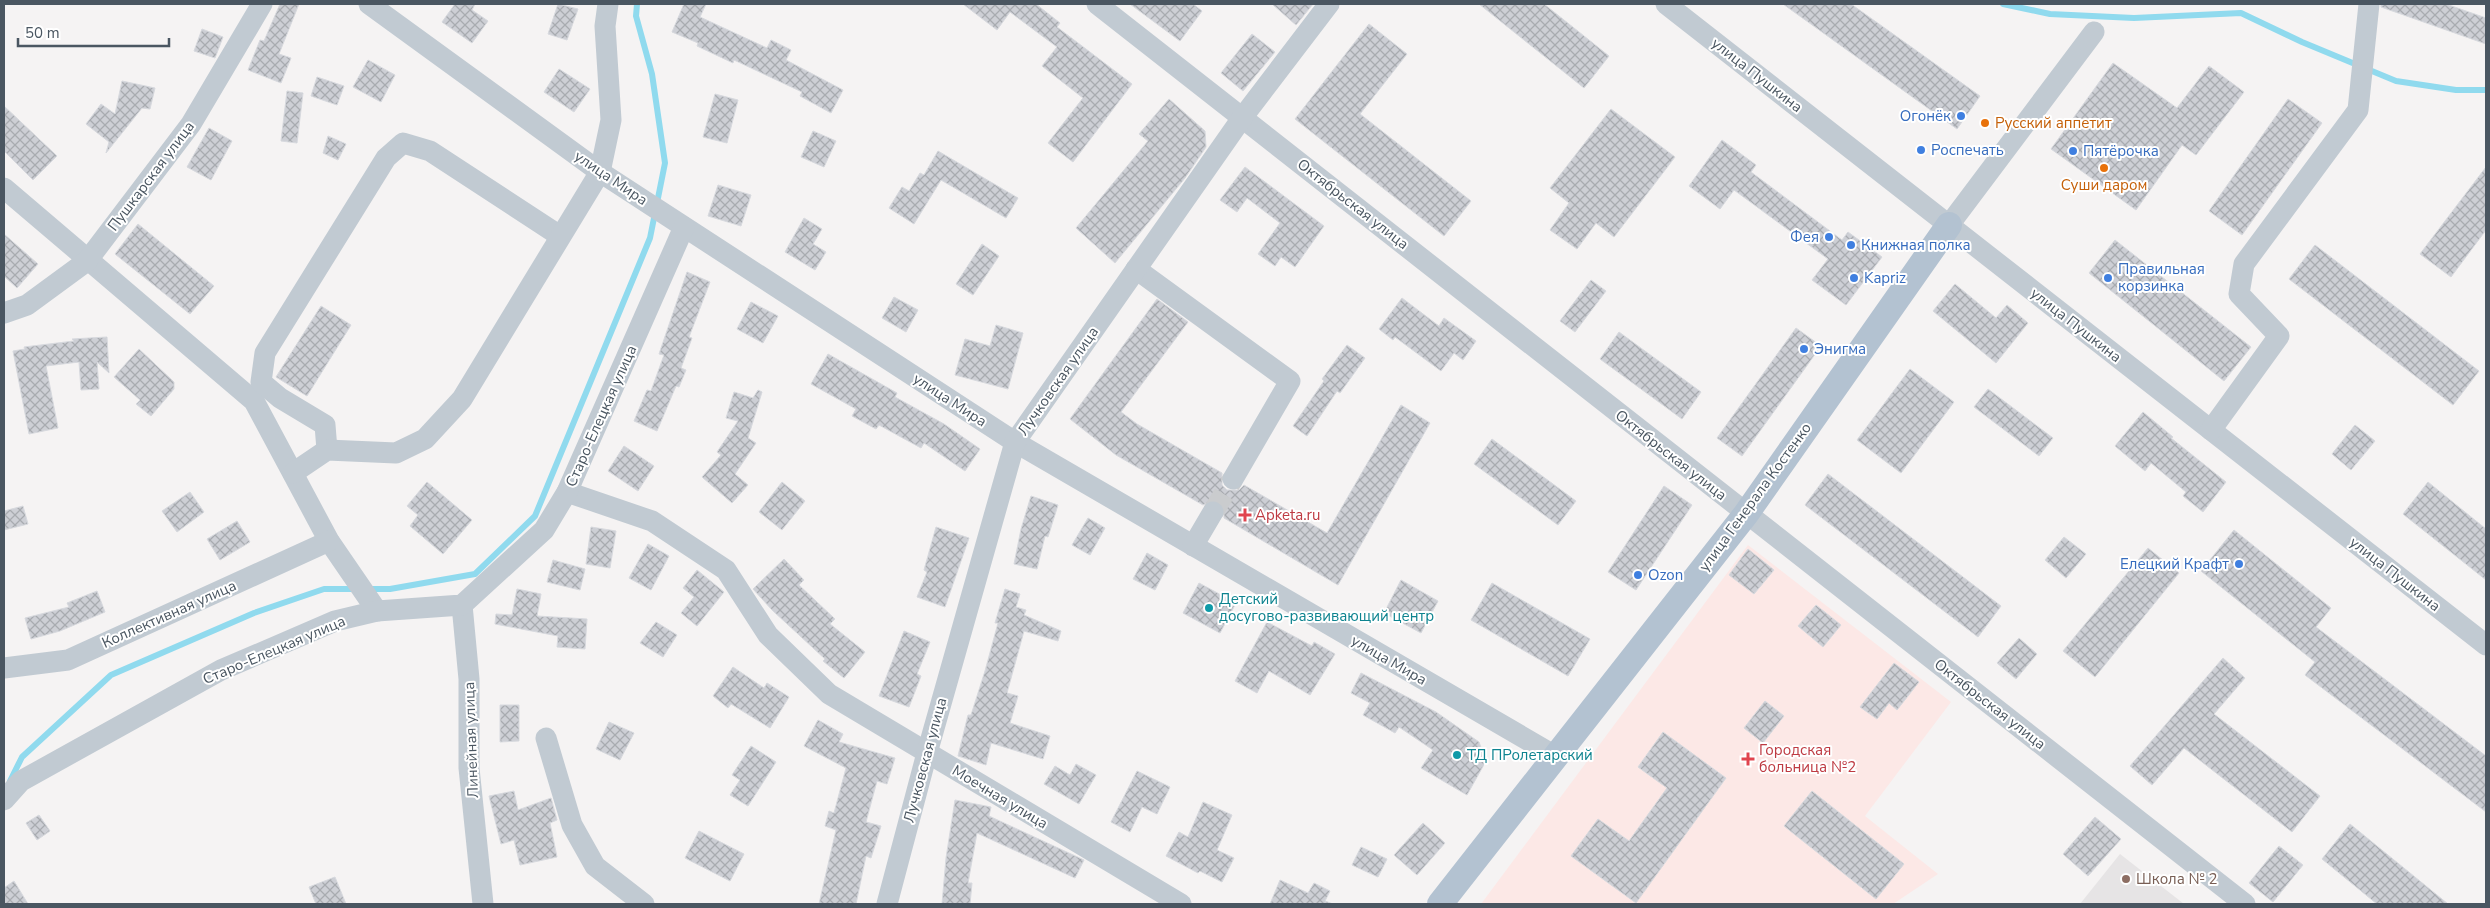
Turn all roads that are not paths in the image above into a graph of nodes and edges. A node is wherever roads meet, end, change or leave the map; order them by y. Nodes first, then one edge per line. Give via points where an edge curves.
1 (262, 4) edge
2 (369, 4) edge
3 (608, 4) edge
4 (1097, 4) edge
5 (1329, 4) edge
6 (1666, 4) edge
7 (2369, 4) edge
8 (2094, 32) dead end
9 (1242, 118) junction
10 (600, 172) junction
11 (4, 188) edge
12 (1949, 225) junction
13 (684, 227) junction
14 (560, 236) junction
15 (87, 261) junction
16 (1136, 269) junction
17 (4, 313) edge
18 (2210, 430) junction
19 (1015, 442) junction
20 (327, 450) junction
21 (293, 473) junction
22 (1233, 479) tunnel mouth
23 (568, 492) junction
24 (1213, 512) tunnel mouth
25 (1746, 514) junction
26 (329, 541) junction
27 (1193, 546) junction
28 (462, 605) junction
29 (377, 611) junction
30 (2486, 645) edge
31 (4, 668) edge
32 (546, 738) dead end
33 (927, 753) junction
34 (1557, 757) junction
35 (21, 781) junction
36 (4, 800) edge
37 (4, 813) edge
38 (638, 903) edge
39 (483, 904) edge
40 (887, 904) edge
41 (1181, 904) edge
42 (1440, 904) edge
43 (2245, 904) edge

1 - 15 street, Пушкарская улица via 191,124
2 - 10 street, улица Мира
3 - 10 street via 605,26 611,120
4 - 9 street, Октябрьская улица
5 - 9 street, Лучковская улица
6 - 12 street, улица Пушкина
7 - 18 street via 2358,110 2244,264 2239,294 2280,336
8 - 12 street
9 - 16 street, Лучковская улица
9 - 25 street, Октябрьская улица
10 - 13 street, улица Мира
10 - 14 street
11 - 15 street
12 - 18 street, улица Пушкина
12 - 25 main road, улица Генерала Костенко
13 - 19 street, улица Мира
13 - 23 street, Старо-Елецкая улица
14 - 20 street via 462,398 425,439 396,453
14 - 20 street via 430,151 403,143 386,158 265,353 261,382 280,398 325,425
15 - 17 street, Пушкарская улица via 27,305
15 - 21 street via 254,401
16 - 19 street, Лучковская улица
16 - 22 street via 1290,381
18 - 30 street, улица Пушкина
19 - 27 street, улица Мира
19 - 33 street, Лучковская улица
20 - 21 street
21 - 26 street
23 - 28 street, Старо-Елецкая улица via 544,530
23 - 33 street, Моечная улица via 652,521 726,570 768,635 829,694
24 - 27 street
25 - 34 main road, улица Генерала Костенко
25 - 43 street, Октябрьская улица
26 - 29 street
26 - 31 street, Коллективная улица via 68,660
27 - 34 street, улица Мира
28 - 29 street, Старо-Елецкая улица
28 - 39 street, Линейная улица via 469,679 469,768
29 - 35 street, Старо-Елецкая улица via 335,621 221,670
32 - 38 street via 572,825 595,866
33 - 40 street, Лучковская улица
33 - 41 street, Моечная улица
34 - 42 main road, улица Генерала Костенко
35 - 36 street, Старо-Елецкая улица
35 - 37 street

